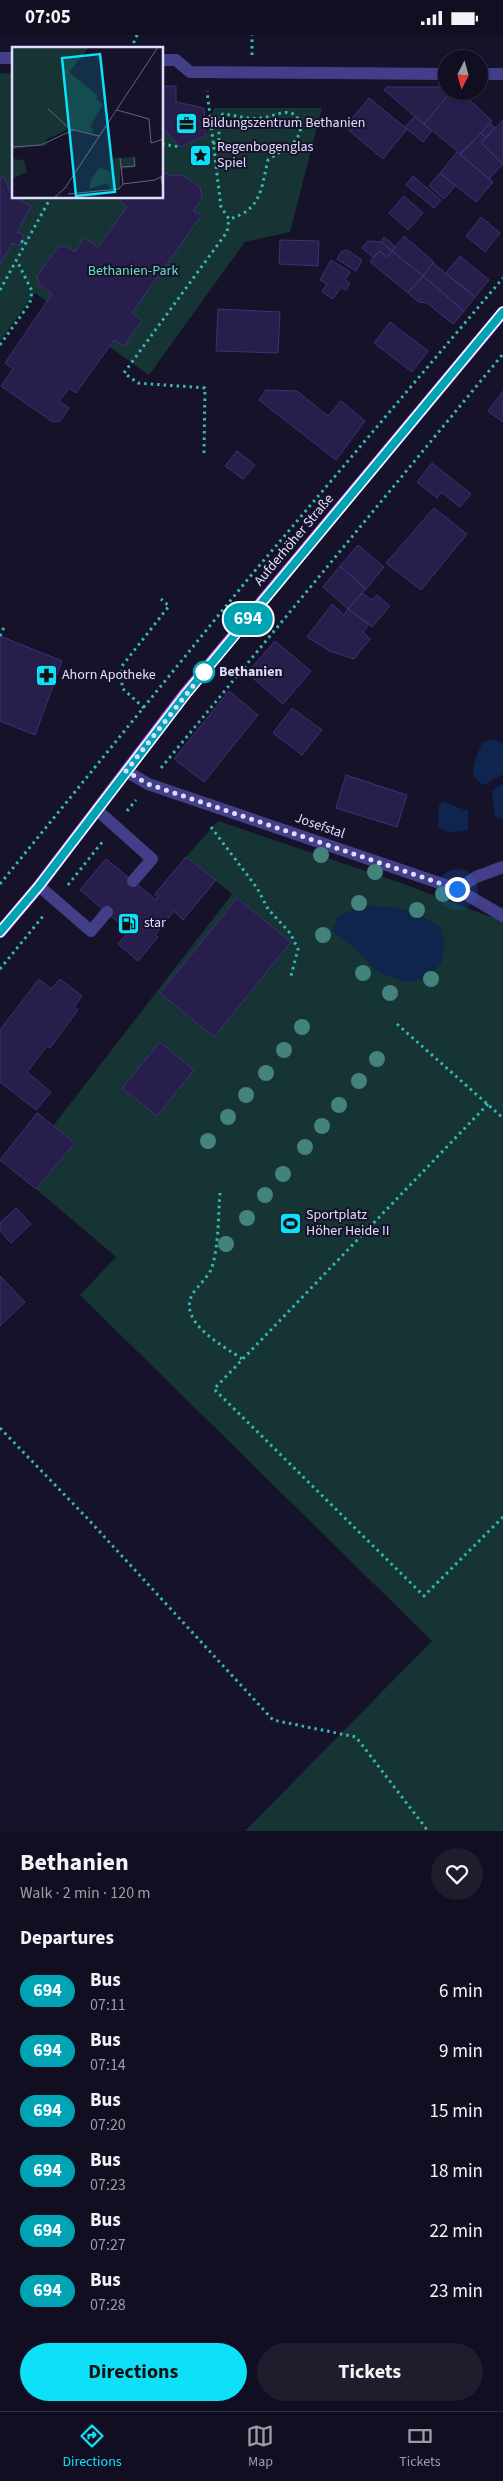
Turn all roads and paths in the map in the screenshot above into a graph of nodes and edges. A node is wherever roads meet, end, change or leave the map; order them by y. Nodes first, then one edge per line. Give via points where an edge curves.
1 (137, 35) edge
2 (132, 47) edge
3 (164, 60) edge
4 (204, 73) junction
5 (438, 74) edge
6 (488, 74) edge
7 (503, 74) edge
8 (164, 144) edge
9 (213, 144) junction
10 (180, 147) dead end
11 (50, 199) edge
12 (229, 219) junction
13 (21, 241) dead end
14 (27, 244) junction
15 (17, 261) junction
16 (503, 278) edge
17 (0, 290) edge
18 (503, 312) edge
19 (0, 345) edge
20 (503, 354) edge
21 (204, 453) dead end
22 (161, 599) dead end
23 (5, 625) dead end
24 (0, 636) edge
25 (144, 707) junction
26 (126, 771) junction
27 (148, 784) junction
28 (97, 810) junction
29 (115, 826) junction
30 (210, 826) dead end
31 (503, 867) edge
32 (133, 881) dead end
33 (0, 885) edge
34 (39, 886) junction
35 (457, 889) junction
36 (56, 901) junction
37 (107, 913) dead end
38 (503, 916) edge
39 (0, 932) edge
40 (0, 969) edge
41 (291, 976) dead end
42 (397, 1024) dead end
43 (488, 1104) junction
44 (503, 1118) edge
45 (220, 1193) dead end
46 (242, 1359) junction
47 (0, 1428) edge
48 (503, 1517) edge
49 (428, 1831) edge

1 - 2 path
3 - 4 street via 176,60 190,72
4 - 5 street
4 - 9 path
6 - 7 street
8 - 10 path
9 - 12 path via 221,207
9 - 12 path via 219,140 219,119 223,114 240,119 289,112 301,126 293,145 268,160 260,198 237,217
11 - 14 path
12 - 21 path via 227,231 124,373 138,383 205,388
13 - 14 path
14 - 15 path
15 - 17 path
15 - 19 path via 32,291 30,303
16 - 25 path
18 - 26 main road, Aufderhöher Straße via 191,687
20 - 27 path
22 - 25 path via 169,607 122,666 122,688
23 - 24 path
25 - 33 path
26 - 27 street, Josefstal
26 - 28 main road, Aufderhöher Straße
27 - 29 path
27 - 35 street, Josefstal
28 - 29 street
28 - 34 main road, Aufderhöher Straße
29 - 32 street via 152,859
29 - 36 path
30 - 41 path via 268,909 290,933 298,949
31 - 35 street via 476,877
34 - 36 street
34 - 39 main road, Aufderhöher Straße
35 - 38 street, Josefstal
36 - 37 street via 91,931
36 - 40 path
42 - 43 path
43 - 44 path
43 - 46 path
45 - 46 path via 212,1269 197,1286 189,1301 189,1310 196,1325
46 - 48 path via 214,1389 424,1596
47 - 49 path via 273,1720 356,1737

